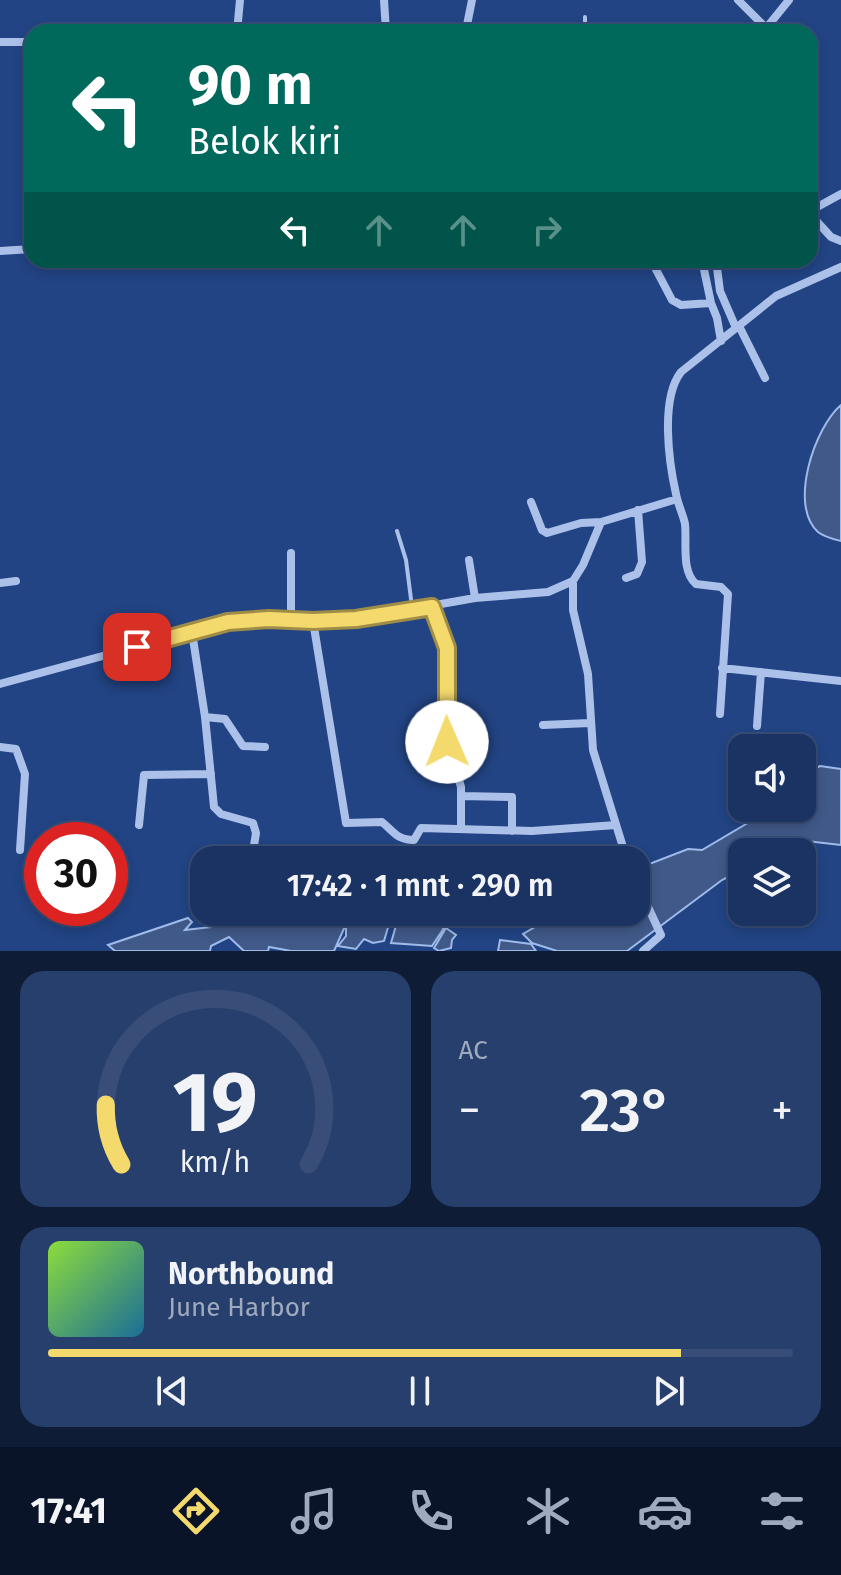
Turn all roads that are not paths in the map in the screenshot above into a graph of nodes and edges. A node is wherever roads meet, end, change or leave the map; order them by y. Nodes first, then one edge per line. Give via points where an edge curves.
1 (240, 0) edge
2 (384, 0) edge
3 (472, 0) edge
4 (738, 0) edge
5 (789, 0) edge
6 (585, 17) dead end
7 (238, 24) edge
8 (386, 24) edge
9 (467, 24) edge
10 (585, 24) edge
11 (759, 24) edge
12 (769, 24) edge
13 (0, 42) edge
14 (24, 42) edge
15 (839, 196) edge
16 (818, 208) edge
17 (841, 208) edge
18 (818, 222) edge
19 (841, 241) edge
20 (24, 250) edge
21 (0, 251) edge
22 (841, 267) edge
23 (655, 268) edge
24 (704, 268) edge
25 (717, 268) edge
26 (711, 303) junction
27 (738, 327) junction
28 (721, 341) junction
29 (765, 378) dead end
30 (677, 499) junction
31 (531, 502) dead end
32 (638, 510) junction
33 (601, 522) junction
34 (397, 531) dead end
35 (291, 553) dead end
36 (469, 560) dead end
37 (626, 578) dead end
38 (16, 581) dead end
39 (573, 581) junction
40 (0, 583) edge
41 (475, 598) junction
42 (432, 607) junction
43 (413, 610) junction
44 (291, 619) junction
45 (313, 621) junction
46 (192, 632) junction
47 (722, 668) junction
48 (761, 672) junction
49 (841, 681) edge
50 (0, 684) edge
51 (720, 714) dead end
52 (205, 717) junction
53 (590, 723) junction
54 (543, 725) dead end
55 (757, 726) dead end
56 (0, 747) edge
57 (265, 747) dead end
58 (211, 774) junction
59 (461, 796) junction
60 (139, 825) dead end
61 (616, 825) junction
62 (461, 829) junction
63 (512, 831) junction
64 (253, 846) edge
65 (623, 846) edge
66 (20, 850) dead end
67 (650, 912) edge
68 (643, 951) edge

1 - 7 street
2 - 8 street
3 - 9 street
4 - 11 street
5 - 12 street
6 - 10 lane
13 - 14 street
15 - 16 street
15 - 17 street
18 - 19 street
20 - 21 street
22 - 27 street via 785,290
23 - 26 street via 672,300 681,305
24 - 26 street
25 - 27 street via 720,291
26 - 28 street
27 - 28 street
27 - 29 street
28 - 30 street via 681,372 673,386 669,451
30 - 32 street
30 - 47 street via 684,517 689,576 696,584 721,587 728,594
31 - 33 street via 547,533
32 - 33 street
32 - 37 street via 641,570
33 - 39 street
34 - 43 lane
35 - 44 street
36 - 41 street
38 - 40 street
39 - 41 street via 548,592
39 - 53 street
41 - 42 street
42 - 43 street
42 - 59 street via 446,642 447,742
43 - 45 street
44 - 45 street
44 - 46 street via 228,622
45 - 62 street via 346,823 382,822 402,840 414,840 421,828
46 - 50 street
46 - 52 street
47 - 48 street
47 - 51 street
48 - 49 street
48 - 55 street
52 - 57 street via 225,719 243,746
52 - 58 street
53 - 54 street
53 - 61 street
56 - 66 street via 16,749 25,769
58 - 60 street via 144,775
58 - 64 street via 217,812 248,820 255,827
59 - 62 street
59 - 63 street via 512,797
61 - 63 street
61 - 65 street
62 - 63 street
67 - 68 street via 660,938

